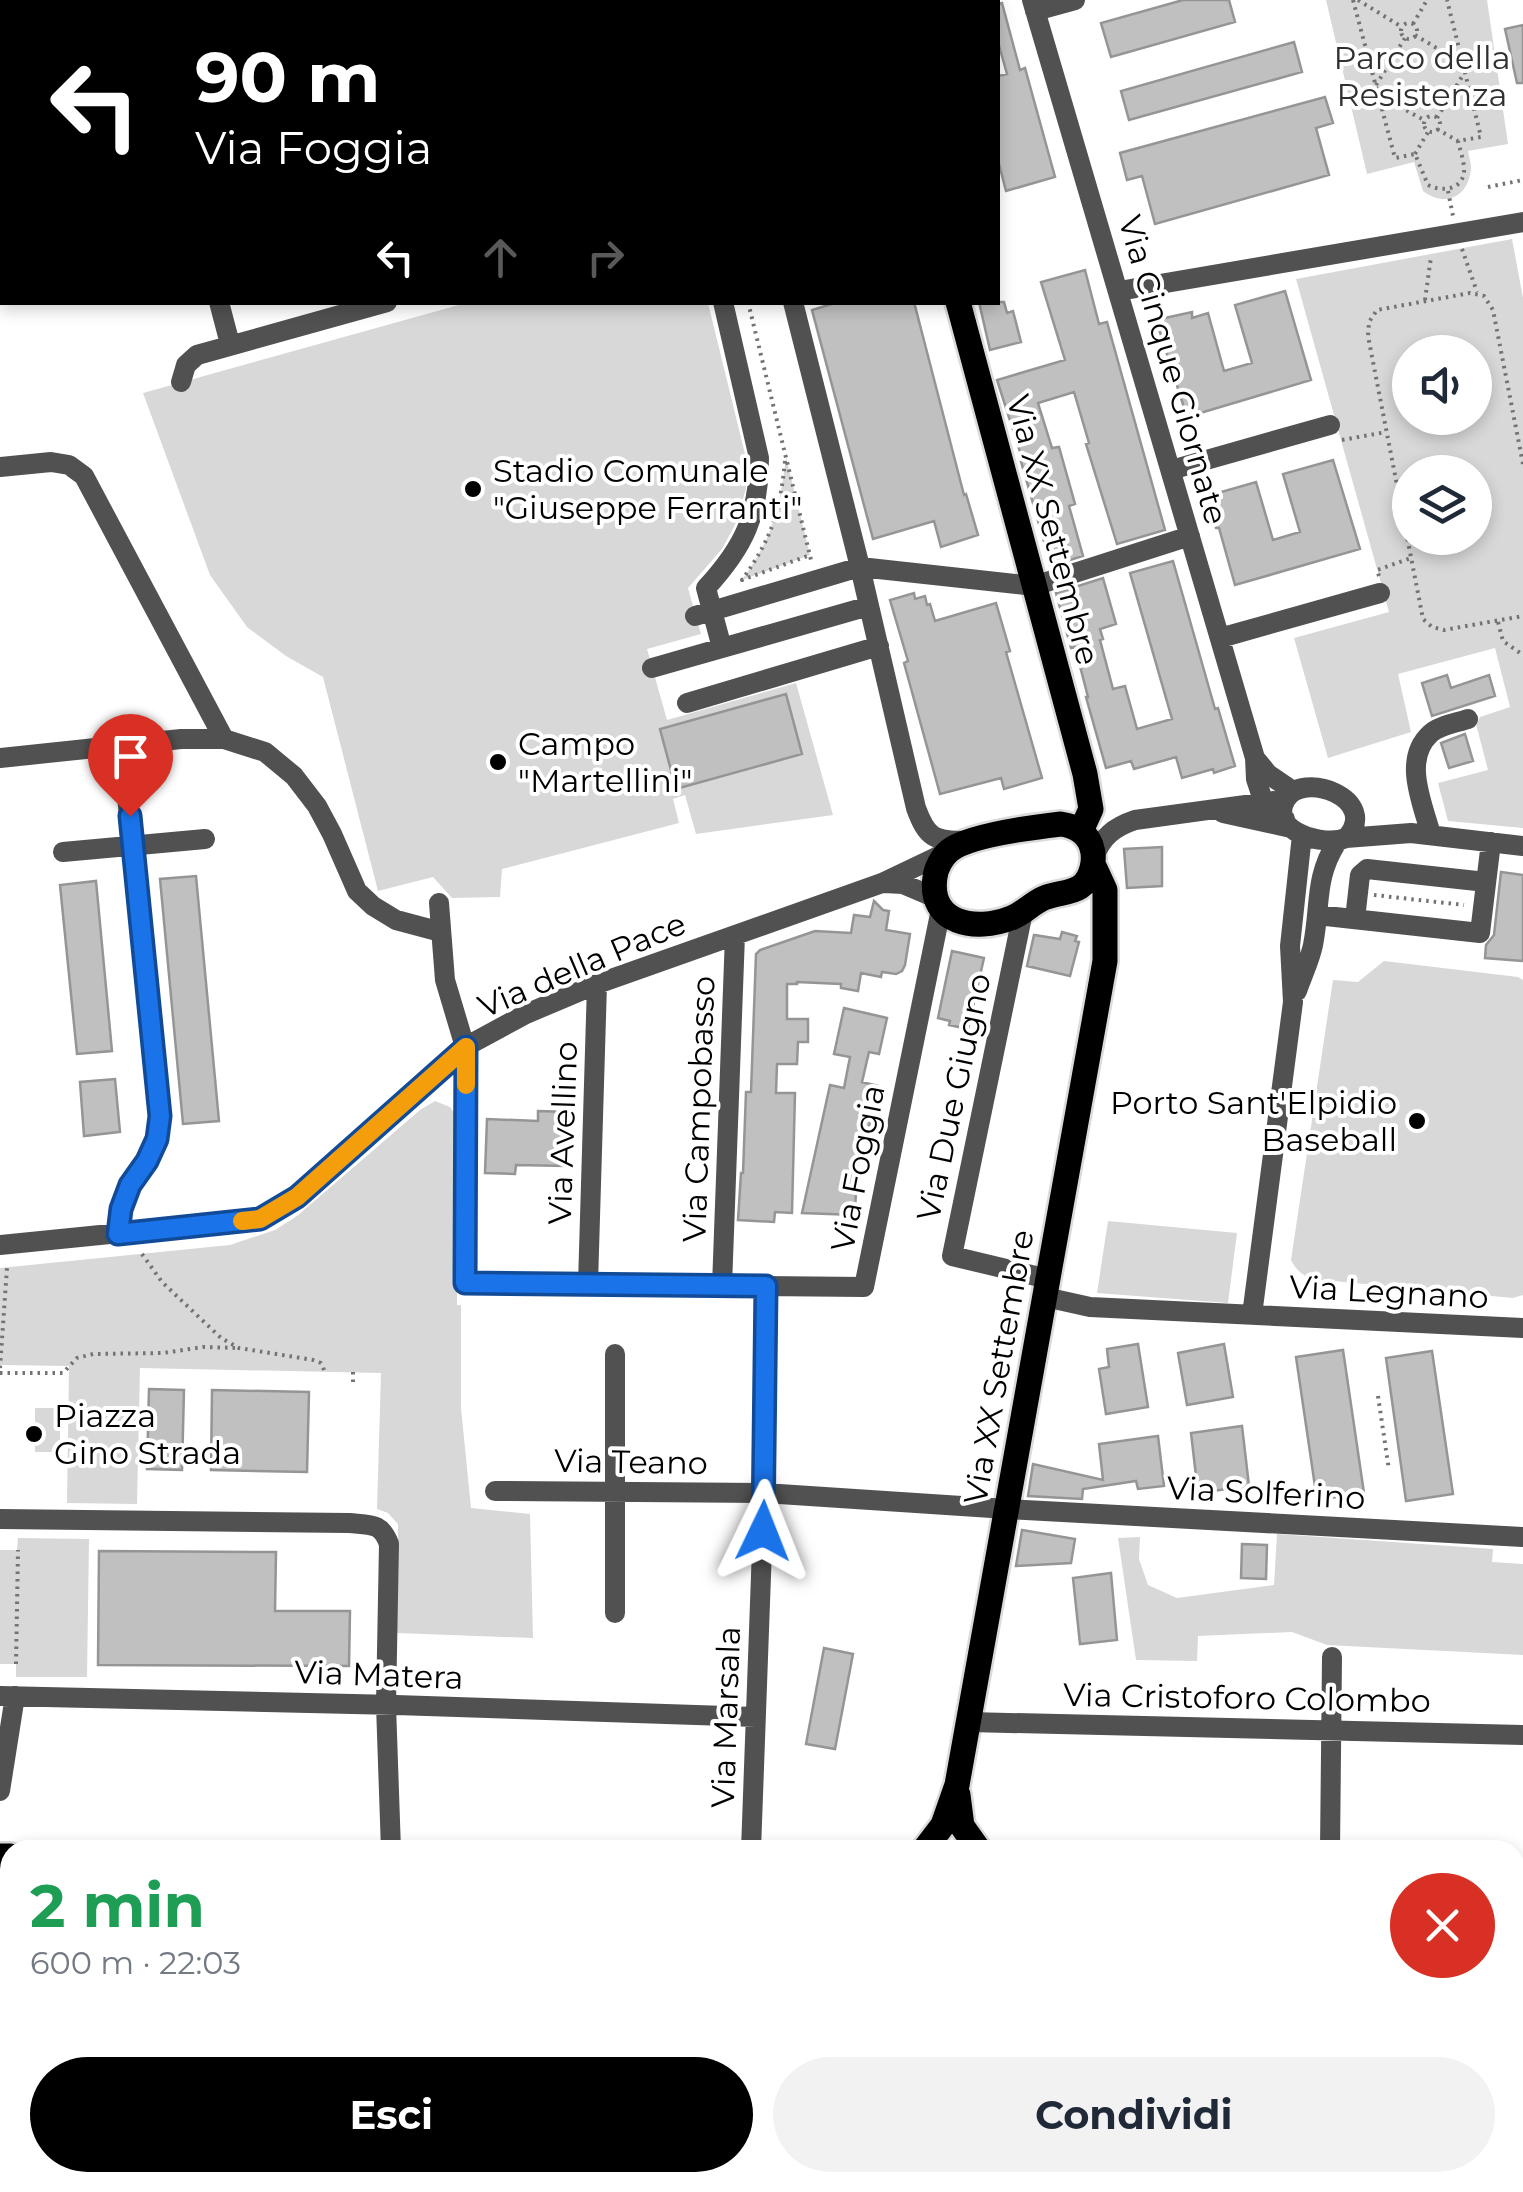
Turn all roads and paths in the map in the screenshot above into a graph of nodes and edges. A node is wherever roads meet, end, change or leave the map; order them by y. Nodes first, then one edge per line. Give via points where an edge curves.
1 (1076, 0) edge
2 (1356, 0) edge
3 (1427, 0) edge
4 (1447, 0) edge
5 (1033, 6) edge
6 (1413, 24) junction
7 (1402, 26) junction
8 (1416, 35) junction
9 (1405, 38) junction
10 (1463, 64) junction
11 (1465, 72) junction
12 (1376, 86) junction
13 (1378, 94) junction
14 (1437, 118) junction
15 (1424, 120) junction
16 (1438, 130) junction
17 (1428, 132) junction
18 (1458, 141) junction
19 (1415, 154) junction
20 (1523, 180) edge
21 (1488, 187) dead end
22 (1448, 191) junction
23 (1523, 222) edge
24 (1457, 234) junction
25 (1435, 238) junction
26 (1118, 291) junction
27 (1478, 293) junction
28 (1425, 300) junction
29 (220, 305) edge
30 (724, 305) edge
31 (749, 305) edge
32 (794, 305) edge
33 (959, 305) edge
34 (342, 308) edge
35 (230, 344) junction
36 (182, 382) dead end
37 (1523, 414) edge
38 (1514, 416) junction
39 (1330, 424) joint
40 (1386, 432) junction
41 (786, 456) junction
42 (1523, 464) edge
43 (0, 467) edge
44 (1171, 470) junction
45 (1190, 536) junction
46 (1411, 558) junction
47 (860, 567) junction
48 (1034, 586) junction
49 (1380, 593) joint
50 (870, 606) junction
51 (703, 613) junction
52 (1523, 616) edge
53 (1498, 622) junction
54 (1220, 638) junction
55 (879, 646) junction
56 (722, 648) junction
57 (1523, 654) edge
58 (652, 668) dead end
59 (687, 704) dead end
60 (1468, 720) dead end
61 (224, 739) junction
62 (0, 758) edge
63 (1255, 758) junction
64 (1085, 774) junction
65 (126, 787) dead end
66 (1091, 802) junction
67 (1264, 802) junction
68 (1351, 804) junction
69 (1206, 810) junction
70 (1291, 815) junction
71 (1125, 819) junction
72 (1046, 826) junction
73 (1421, 834) junction
74 (204, 840) dead end
75 (1342, 840) junction
76 (1490, 842) junction
77 (132, 846) junction
78 (1523, 846) edge
79 (956, 847) junction
80 (1088, 847) junction
81 (63, 852) dead end
82 (1486, 882) junction
83 (882, 883) junction
84 (1069, 893) junction
85 (1358, 893) junction
86 (439, 903) dead end
87 (938, 903) junction
88 (1483, 907) junction
89 (1023, 912) junction
90 (1316, 914) junction
91 (1355, 919) junction
92 (441, 932) junction
93 (735, 935) junction
94 (1105, 961) junction
95 (597, 984) junction
96 (1292, 1002) junction
97 (466, 1047) junction
98 (118, 1234) junction
99 (0, 1245) edge
100 (142, 1254) dead end
101 (7, 1268) dead end
102 (588, 1284) junction
103 (722, 1286) junction
104 (766, 1286) junction
105 (1046, 1288) junction
106 (1252, 1315) junction
107 (1523, 1328) edge
108 (240, 1348) junction
109 (615, 1354) dead end
110 (0, 1371) edge
111 (325, 1372) dead end
112 (354, 1372) dead end
113 (353, 1382) dead end
114 (1378, 1396) dead end
115 (1389, 1470) dead end
116 (495, 1491) dead end
117 (615, 1492) junction
118 (764, 1494) junction
119 (1007, 1509) junction
120 (0, 1519) edge
121 (1523, 1537) edge
122 (18, 1550) dead end
123 (616, 1613) dead end
124 (1332, 1657) dead end
125 (16, 1664) dead end
126 (8, 1696) edge
127 (386, 1704) junction
128 (756, 1717) junction
129 (969, 1722) junction
130 (1332, 1730) junction
131 (1523, 1735) edge
132 (0, 1791) edge
133 (951, 1838) edge
134 (391, 1840) edge
135 (751, 1840) edge
136 (1330, 1840) edge

1 - 5 street
2 - 7 path
2 - 12 path
3 - 6 path
4 - 10 path
5 - 26 street, Via Cinque Giornate
6 - 7 path
6 - 8 path
7 - 9 path
8 - 9 path
8 - 10 path
9 - 12 path
10 - 11 path
11 - 14 path
11 - 18 path via 1481,137
12 - 13 path
13 - 15 path
13 - 19 path via 1395,158
14 - 15 path
14 - 16 path
15 - 17 path
16 - 17 path
16 - 18 path
17 - 19 path
18 - 22 path via 1463,175
19 - 22 path via 1428,186
20 - 21 path
22 - 24 path
23 - 24 street
24 - 25 street
24 - 27 path
25 - 26 street
25 - 28 path
26 - 44 street, Via Cinque Giornate
27 - 28 path
27 - 38 path via 1493,310
28 - 40 path via 1377,310 1369,322
29 - 35 street
30 - 51 street via 759,482 744,539 706,588
31 - 41 path
32 - 47 street
33 - 48 main road, Via XX Settembre
34 - 35 street
35 - 36 street via 196,355
37 - 38 path
38 - 42 path
39 - 40 path via 1336,422 1341,440
39 - 44 street
40 - 46 path
41 - 41 path via 770,536 742,580 810,555
43 - 61 street via 51,462 84,476
44 - 45 street, Via Cinque Giornate
45 - 48 street
45 - 54 street, Via Cinque Giornate
46 - 49 path via 1377,570
46 - 53 path via 1428,624 1444,630
47 - 48 street
47 - 50 street
47 - 51 street
48 - 64 main road, Via XX Settembre
49 - 54 street
50 - 55 street
50 - 56 street
51 - 56 street
52 - 53 path
53 - 57 path via 1503,641
54 - 63 street, Via Cinque Giornate
55 - 59 street
55 - 79 street via 916,808 924,828
56 - 58 street
60 - 73 street via 1432,732 1418,749
61 - 62 street
61 - 92 street via 265,752 294,776 317,806 357,891 373,906
63 - 67 street, Via Cinque Giornate
63 - 70 street
64 - 66 main road, Via XX Settembre
64 - 72 main road via 1074,811
65 - 77 street
66 - 71 street
66 - 80 main road
67 - 69 street
67 - 70 street
68 - 70 street via 1302,787
68 - 73 street
68 - 75 street via 1356,823
69 - 70 street
69 - 71 street
70 - 75 street via 1319,841
70 - 96 street
71 - 80 street via 1098,846
72 - 79 main road
72 - 80 main road via 1068,825
73 - 75 street
73 - 76 street
74 - 77 street
75 - 90 street via 1327,858
76 - 78 street
76 - 82 street
77 - 81 street
77 - 98 street via 160,1116 157,1139 125,1197
79 - 83 street, Via della Pace
79 - 87 main road via 937,868
80 - 84 main road via 1086,882
80 - 94 main road, Via XX Settembre via 1105,890
82 - 85 street via 1367,869
82 - 88 street
83 - 87 street via 903,884
83 - 93 street, Via della Pace
84 - 89 main road
84 - 94 main road via 1094,925
85 - 88 path
85 - 91 street
86 - 92 street
87 - 89 main road via 956,922 970,924
87 - 104 street, Via Foggia via 864,1287
88 - 91 street via 1480,932
89 - 105 street, Via Due Giugno via 952,1256
90 - 91 street
90 - 96 street via 1313,948
92 - 97 street via 445,980
93 - 95 street, Via della Pace
93 - 103 street, Via Campobasso
94 - 105 main road, Via XX Settembre
95 - 97 street, Via della Pace
95 - 102 street, Via Avellino
96 - 106 street
97 - 98 street, Via della Pace via 297,1197 260,1219
97 - 102 street, Via Foggia via 465,1283
98 - 99 street, Via della Pace
100 - 108 path via 198,1317
101 - 110 path
102 - 103 street, Via Foggia
103 - 104 street, Via Foggia
104 - 118 street, Via Marsala
105 - 106 street, Via Legnano via 1090,1307
105 - 119 main road, Via XX Settembre
106 - 107 street, Via Legnano
108 - 110 path via 93,1354 63,1372
108 - 111 path via 313,1360
109 - 117 street
112 - 113 path
114 - 115 path
116 - 117 street, Via Teano
117 - 118 street, Via Teano
117 - 123 street
118 - 119 street, Via Teano
118 - 128 street, Via Marsala
119 - 121 street, Via Solferino
119 - 129 main road, Via XX Settembre
120 - 127 street via 374,1525 389,1544
122 - 125 path
124 - 130 street
126 - 127 street, Via Matera
126 - 132 street
127 - 128 street, Via Matera
127 - 134 street
128 - 135 street, Via Marsala
129 - 130 street, Via Cristoforo Colombo
129 - 133 main road, Via XX Settembre
130 - 131 street, Via Cristoforo Colombo
130 - 136 street

